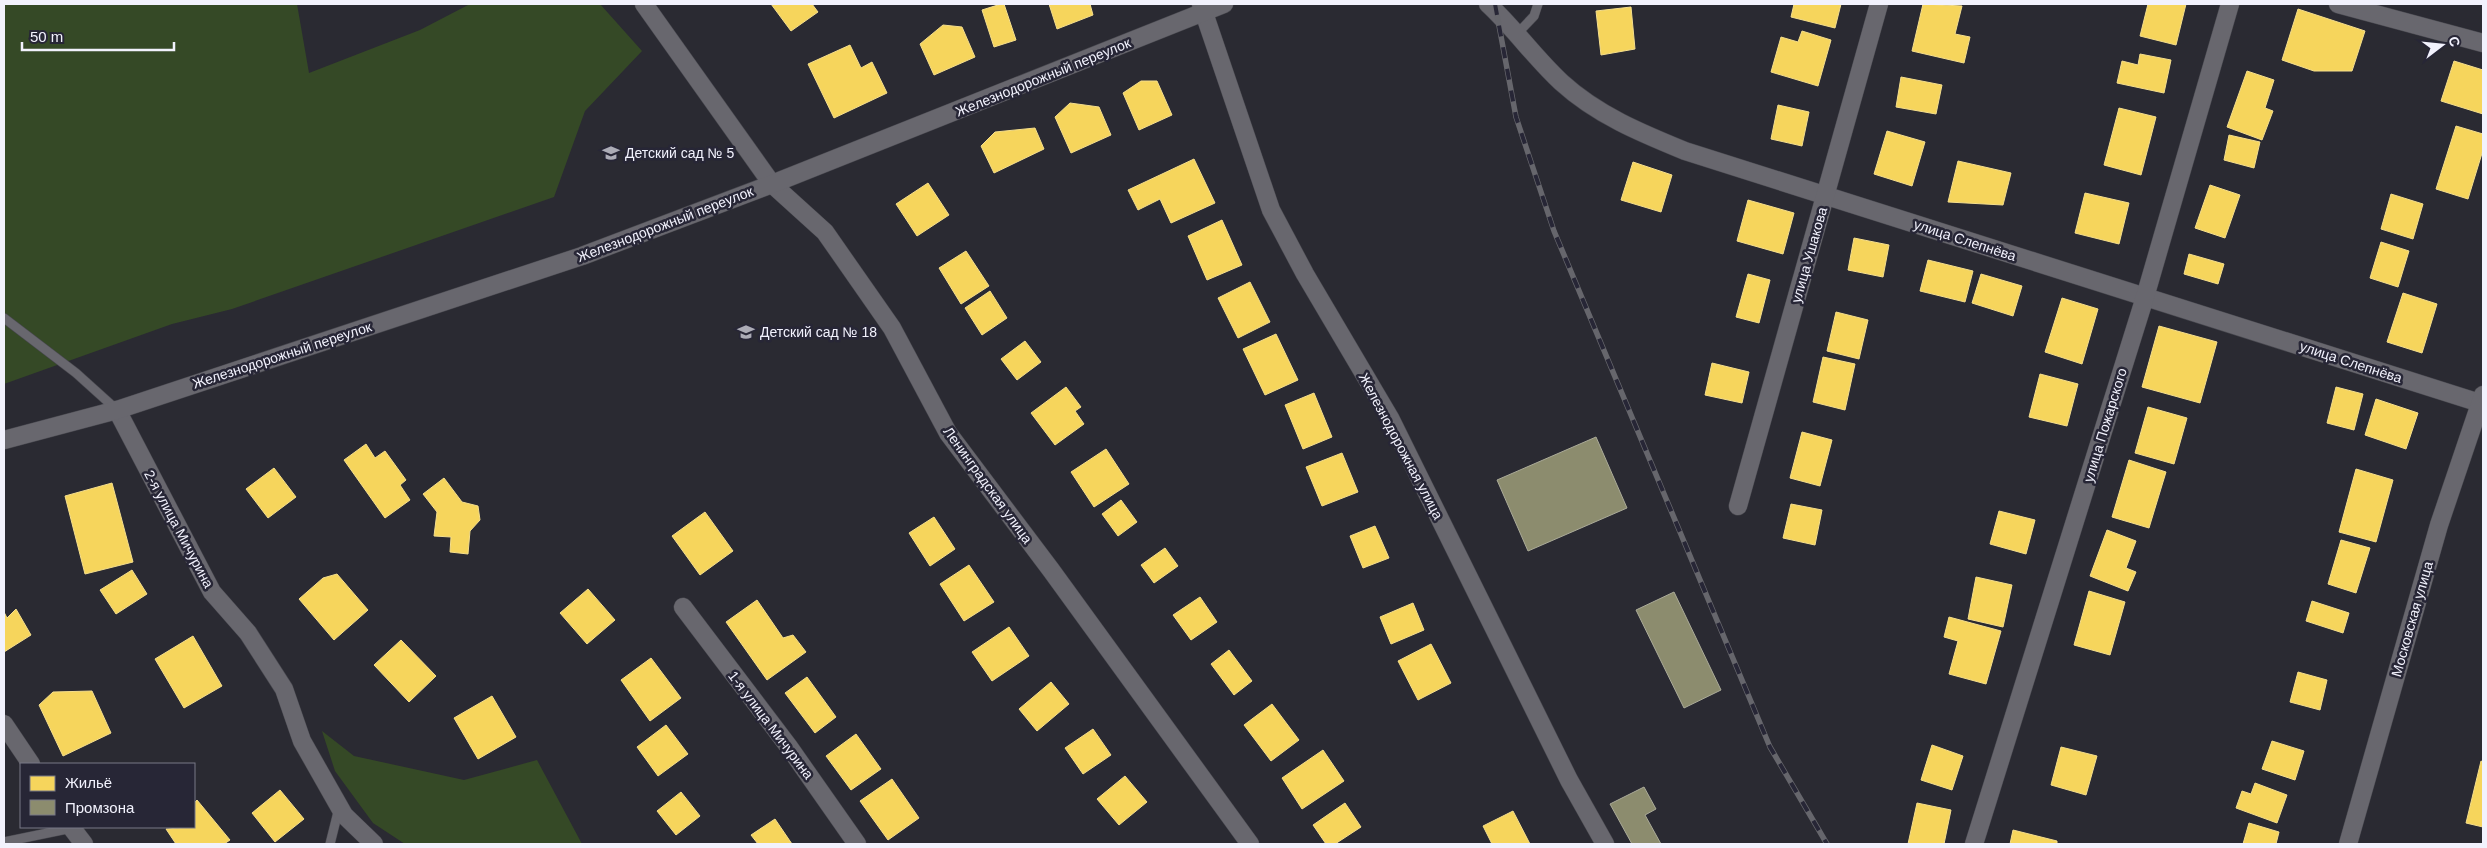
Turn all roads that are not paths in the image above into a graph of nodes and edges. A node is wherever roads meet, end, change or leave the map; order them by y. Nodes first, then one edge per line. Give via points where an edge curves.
1 (644, 4) edge
2 (1224, 4) edge
3 (1488, 4) edge
4 (1538, 4) edge
5 (1879, 4) edge
6 (2230, 4) edge
7 (2338, 4) edge
8 (1203, 8) edge
9 (1504, 12) edge
10 (1516, 35) junction
11 (2483, 43) edge
12 (772, 184) junction
13 (1825, 196) junction
14 (2145, 297) junction
15 (4, 318) edge
16 (2482, 401) edge
17 (117, 410) junction
18 (4, 440) edge
19 (1738, 506) dead end
20 (683, 607) dead end
21 (4, 724) edge
22 (30, 763) edge
23 (339, 807) junction
24 (72, 828) edge
25 (4, 842) edge
26 (84, 844) edge
27 (330, 844) edge
28 (374, 844) edge
29 (857, 844) edge
30 (1250, 844) edge
31 (1604, 844) edge
32 (1974, 844) edge
33 (2348, 844) edge

1 - 12 street, Ленинградская улица
2 - 8 street
3 - 9 street, улица Слепнёва
4 - 10 lane via 1534,16
5 - 13 street, улица Ушакова
6 - 14 street, улица Пожарского
7 - 11 street
8 - 12 street, Железнодорожный переулок
8 - 31 street, Железнодорожная улица via 1271,210 1390,418 1569,780
9 - 10 street, улица Слепнёва
10 - 13 street, улица Слепнёва via 1588,104 1630,128 1686,151
12 - 17 street, Железнодорожный переулок via 582,256
12 - 30 street, Ленинградская улица via 825,232 892,328 948,433
13 - 14 street, улица Слепнёва
13 - 19 street, улица Ушакова
14 - 16 street, улица Слепнёва
14 - 32 street, улица Пожарского
15 - 17 lane via 76,373
16 - 33 street, Московская улица via 2439,526
17 - 18 street, Железнодорожный переулок
17 - 23 street, 2-я улица Мичурина via 212,592 248,633 284,689 302,741
20 - 29 street, 1-я улица Мичурина via 789,747
21 - 22 street
23 - 27 lane
23 - 28 street, 2-я улица Мичурина
24 - 25 lane
24 - 26 street

